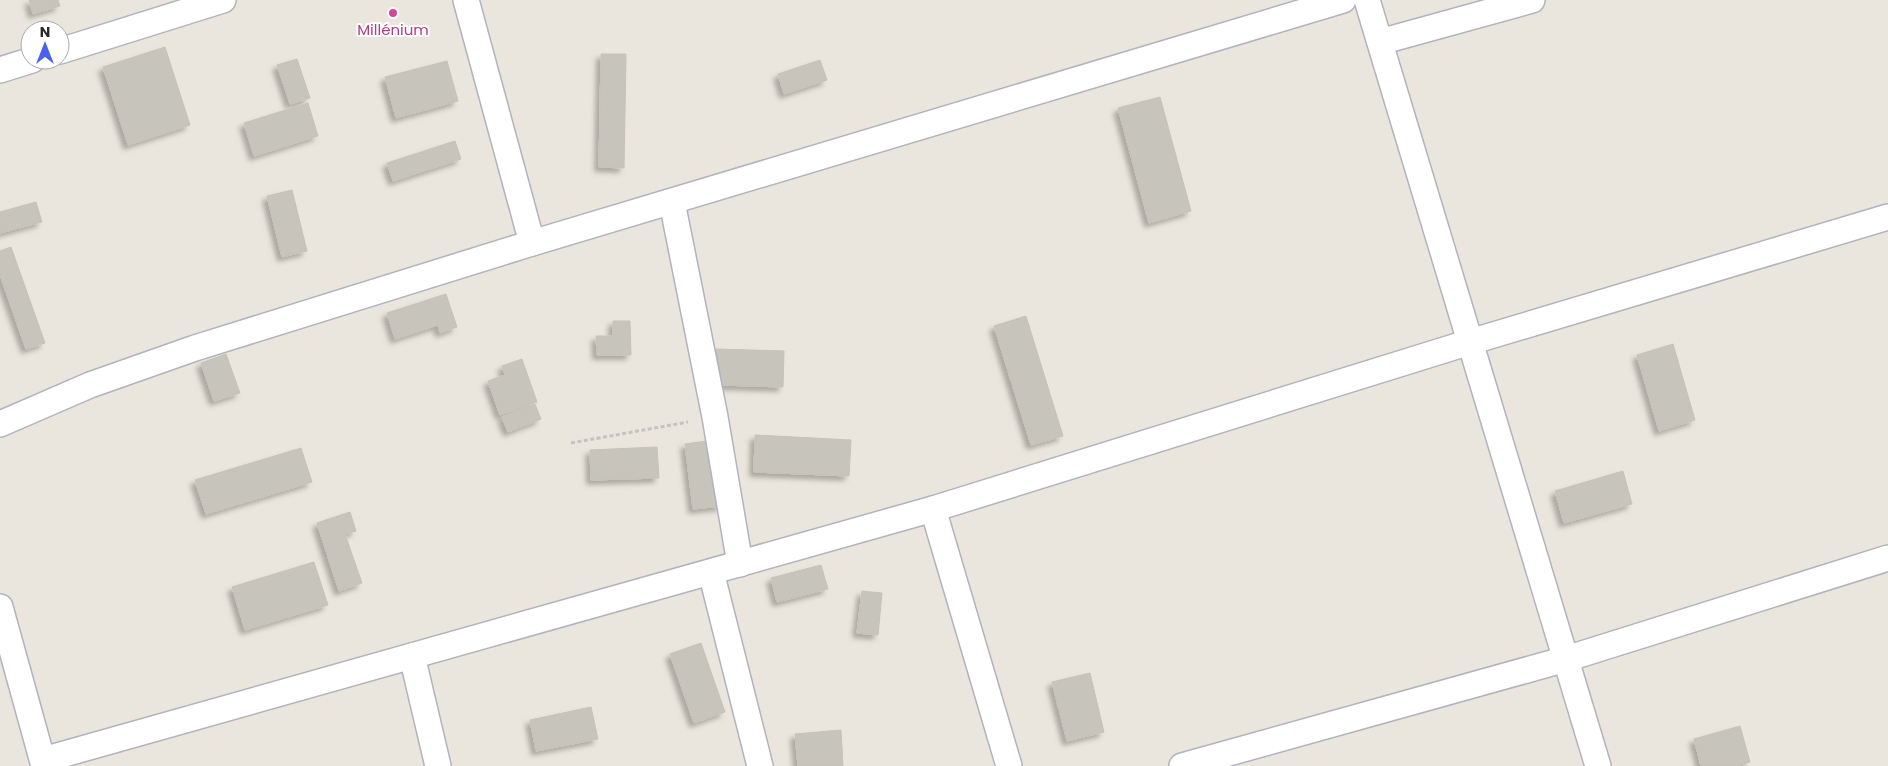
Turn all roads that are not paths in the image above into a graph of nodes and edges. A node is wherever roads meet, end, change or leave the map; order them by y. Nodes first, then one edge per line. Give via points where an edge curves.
1 (223, 0) edge
2 (466, 0) edge
3 (1343, 0) edge
4 (1367, 0) edge
5 (1532, 0) edge
6 (1380, 42) junction
7 (70, 48) edge
8 (20, 64) edge
9 (0, 70) edge
10 (672, 202) junction
11 (1888, 217) edge
12 (532, 243) junction
13 (1470, 342) junction
14 (0, 424) edge
15 (933, 508) junction
16 (1888, 558) edge
17 (740, 564) junction
18 (711, 572) junction
19 (0, 607) edge
20 (412, 656) junction
21 (1566, 659) junction
22 (44, 763) edge
23 (438, 766) edge
24 (760, 766) edge
25 (1009, 766) edge
26 (1182, 766) edge
27 (1598, 766) edge

1 - 7 street
2 - 12 street
3 - 10 street
4 - 6 street
5 - 6 street
6 - 13 street
8 - 9 street
10 - 12 street
10 - 17 street via 715,416
11 - 13 street
12 - 14 street via 187,351 90,385
13 - 15 street
13 - 21 street
15 - 17 street
15 - 25 street
16 - 21 street
17 - 18 street
18 - 20 street
18 - 24 street
19 - 22 street
20 - 22 street
20 - 23 street
21 - 26 street
21 - 27 street

